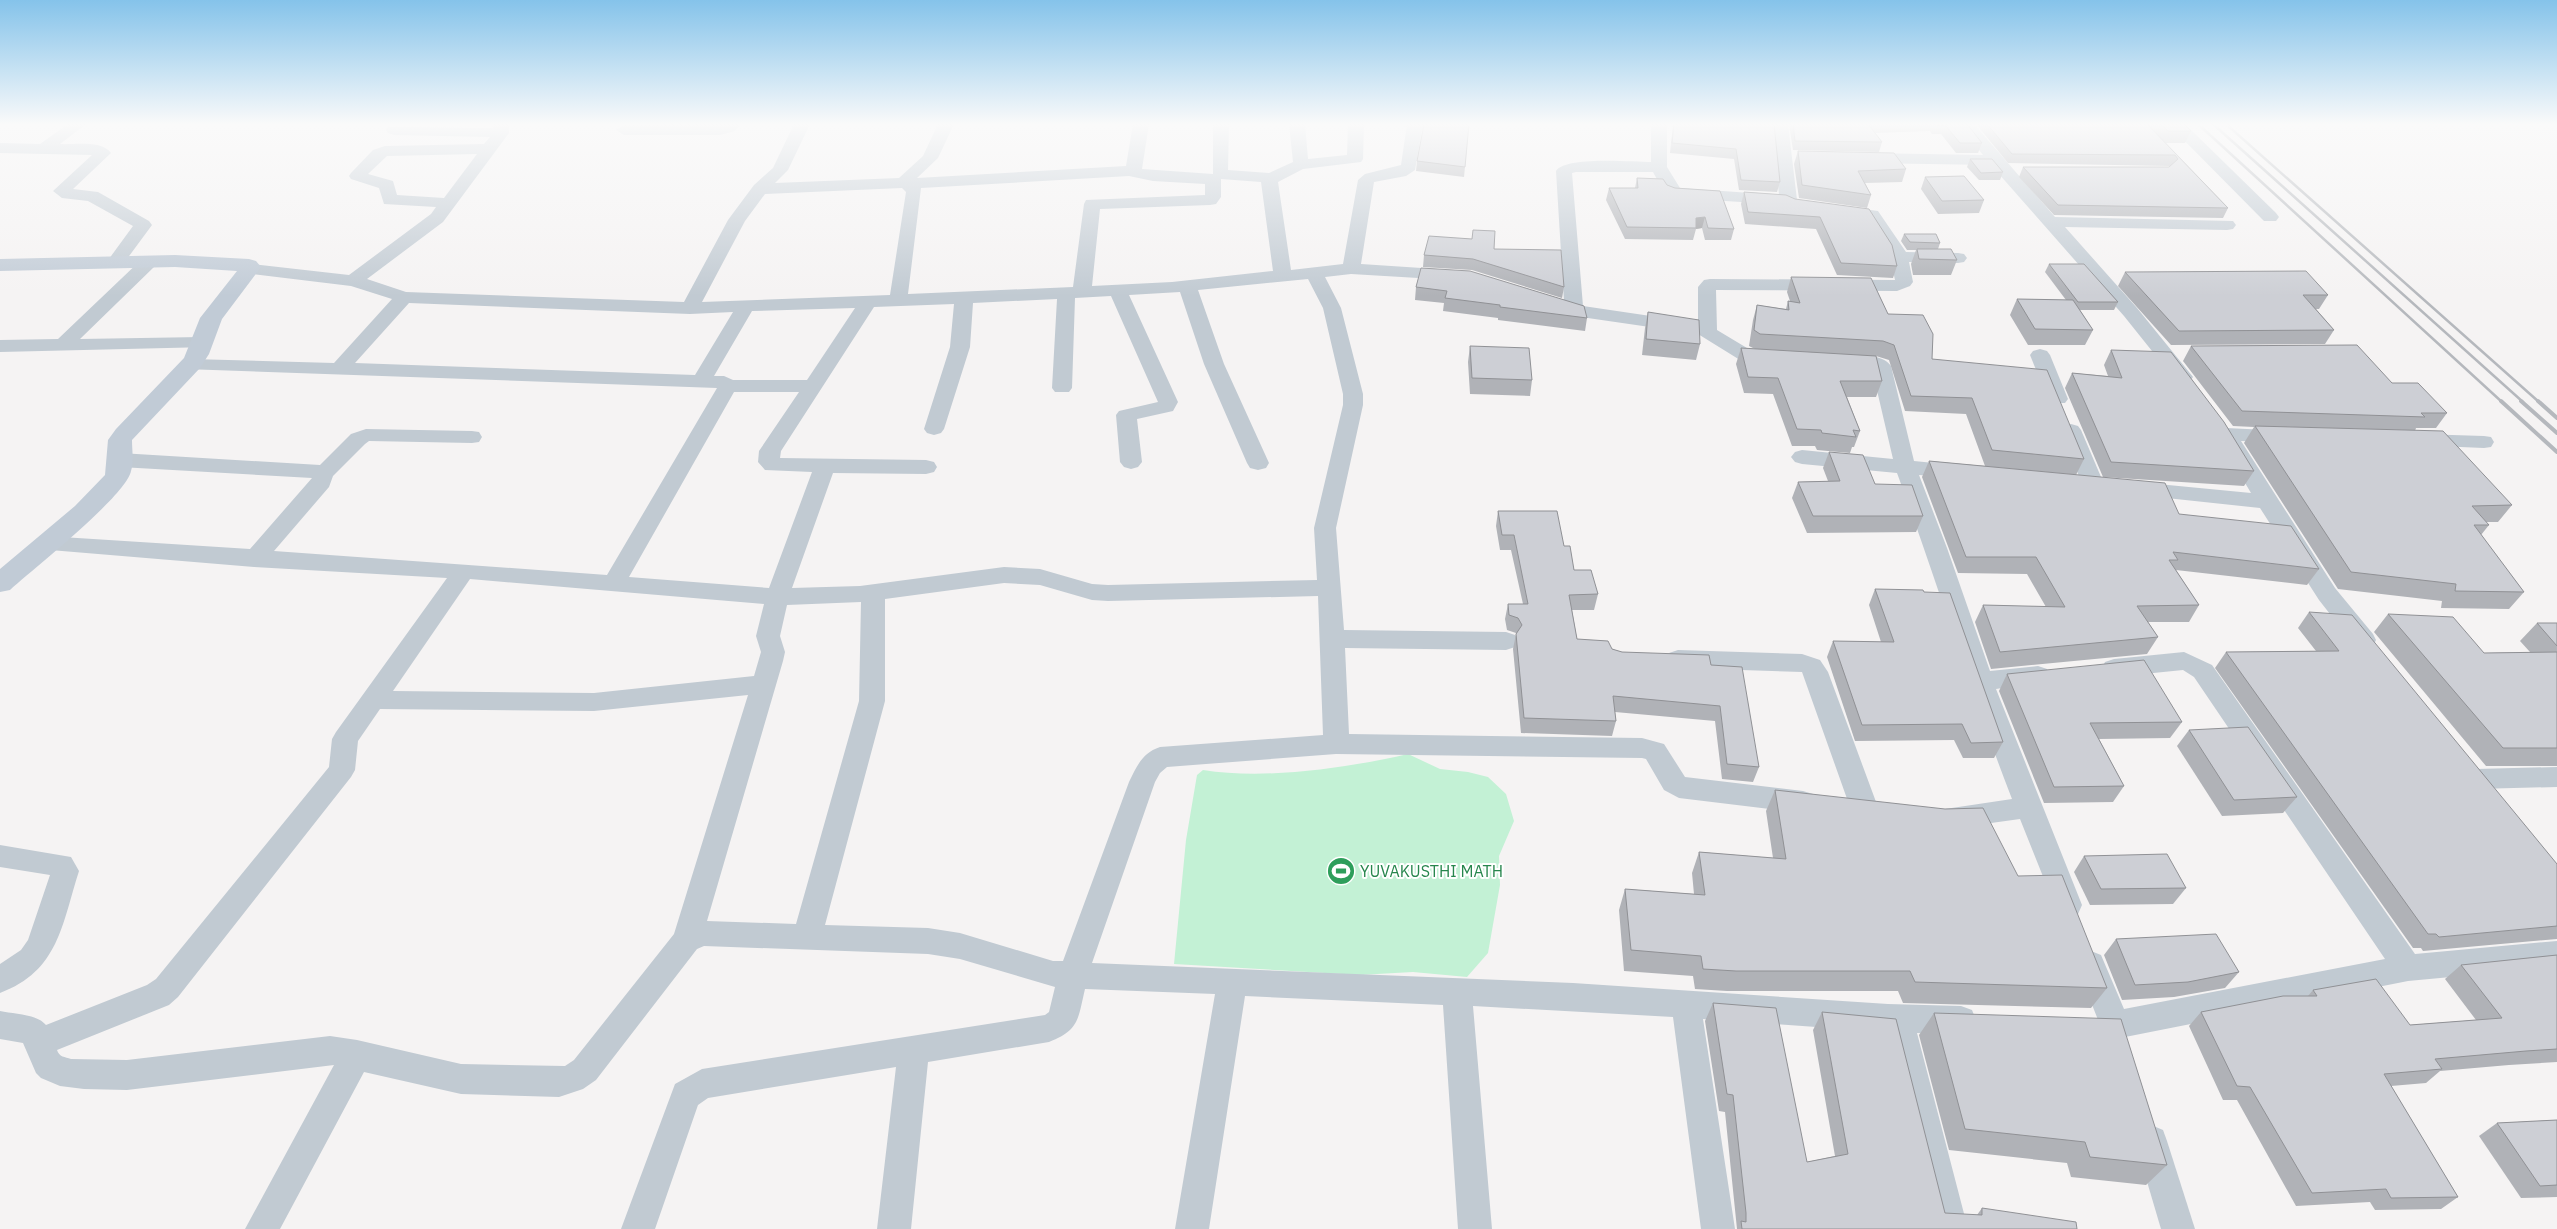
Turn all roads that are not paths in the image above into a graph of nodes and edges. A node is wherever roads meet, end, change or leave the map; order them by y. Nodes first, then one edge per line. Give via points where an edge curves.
1 (71, 181) edge
2 (377, 181) edge
3 (465, 181) edge
4 (768, 181) edge
5 (940, 181) edge
6 (1212, 181) edge
7 (1270, 181) edge
8 (1366, 181) edge
9 (1565, 181) edge
10 (1666, 181) edge
11 (1786, 181) edge
12 (2013, 181) edge
13 (2235, 181) edge
14 (906, 183) junction
15 (760, 189) junction
16 (1788, 200) junction
17 (448, 203) junction
18 (2270, 216) dead end
19 (2051, 222) junction
20 (2227, 225) dead end
21 (1899, 256) junction
22 (1958, 258) edge
23 (149, 262) junction
24 (116, 263) junction
25 (0, 265) edge
26 (251, 269) junction
27 (1351, 269) junction
28 (1313, 272) junction
29 (1283, 276) junction
30 (1471, 277) edge
31 (2101, 279) junction
32 (2121, 279) dead end
33 (354, 281) junction
34 (1187, 286) junction
35 (1118, 290) junction
36 (1074, 292) junction
37 (404, 297) junction
38 (1534, 297) edge
39 (964, 298) junction
40 (898, 301) junction
41 (868, 302) junction
42 (745, 307) junction
43 (690, 308) junction
44 (1574, 310) junction
45 (1708, 331) junction
46 (202, 342) junction
47 (63, 345) junction
48 (0, 346) edge
49 (2165, 353) junction
50 (2185, 353) dead end
51 (2040, 355) dead end
52 (1793, 359) edge
53 (1832, 361) edge
54 (191, 365) junction
55 (340, 368) junction
56 (702, 380) junction
57 (728, 386) junction
58 (813, 386) junction
59 (1062, 388) dead end
60 (2193, 390) edge
61 (934, 429) dead end
62 (472, 437) dead end
63 (2305, 437) edge
64 (2404, 440) edge
65 (2484, 442) dead end
66 (1802, 457) dead end
67 (120, 460) junction
68 (1131, 462) dead end
69 (1258, 463) dead end
70 (825, 466) junction
71 (926, 467) dead end
72 (1905, 467) junction
73 (1974, 473) edge
74 (323, 474) junction
75 (2267, 502) junction
76 (46, 544) junction
77 (254, 559) junction
78 (464, 571) junction
79 (0, 583) edge
80 (614, 583) junction
81 (1328, 588) junction
82 (873, 592) junction
83 (777, 597) junction
84 (1333, 639) junction
85 (1506, 641) dead end
86 (1657, 658) edge
87 (2380, 661) edge
88 (2088, 671) edge
89 (2058, 673) edge
90 (1981, 681) junction
91 (764, 684) junction
92 (373, 700) junction
93 (1336, 744) junction
94 (2557, 777) edge
95 (2494, 799) edge
96 (2030, 807) junction
97 (1934, 818) edge
98 (0, 856) edge
99 (807, 936) junction
100 (687, 940) junction
101 (2557, 954) edge
102 (2408, 968) junction
103 (1073, 974) junction
104 (0, 980) edge
105 (1232, 981) junction
106 (1457, 992) junction
107 (1686, 1004) junction
108 (1898, 1018) junction
109 (1986, 1021) edge
110 (0, 1024) edge
111 (2085, 1024) edge
112 (2119, 1039) junction
113 (38, 1043) junction
114 (914, 1050) junction
115 (357, 1054) junction
116 (2144, 1118) edge
117 (262, 1229) edge
118 (638, 1229) edge
119 (894, 1229) edge
120 (1192, 1229) edge
121 (1475, 1229) edge
122 (1718, 1229) edge
123 (1951, 1229) edge
124 (2178, 1229) edge

1 - 24 street via 60,191 92,196 144,225
2 - 17 street via 386,184 390,200
3 - 17 street
4 - 15 street
5 - 14 street
6 - 36 street via 1212,199 1204,201 1092,204
7 - 29 street
8 - 27 street
9 - 44 street
10 - 16 street via 1670,190 1676,193
11 - 16 street
12 - 19 street
13 - 18 street
14 - 15 street
14 - 40 street via 914,192
15 - 43 street via 737,220
16 - 21 street via 1796,205 1872,215
17 - 33 street via 437,218
19 - 20 street
19 - 31 street
21 - 22 street
21 - 45 street via 1904,282 1897,286 1710,284 1707,287
23 - 24 street
23 - 26 street via 249,265
23 - 47 street
24 - 25 street
26 - 33 street
26 - 46 street via 211,318
27 - 28 street
27 - 30 street
28 - 29 street
28 - 81 street via 1332,308 1353,394 1325,528
29 - 34 street
31 - 32 street
31 - 49 street
33 - 37 street
34 - 35 street
34 - 69 street via 1214,364
35 - 36 street
35 - 68 street via 1168,402 1166,407 1126,415
36 - 39 street
36 - 59 street
37 - 43 street
37 - 55 street
38 - 44 street
39 - 40 street
39 - 61 street via 958,356
40 - 41 street
41 - 42 street
41 - 58 street
42 - 43 street
42 - 56 street
44 - 45 street
45 - 52 street via 1750,357
46 - 47 street
46 - 54 street
47 - 48 street
49 - 50 street
49 - 60 street
51 - 75 street via 2100,485
53 - 72 street via 1871,362 1882,366
54 - 55 street
54 - 67 street via 124,434 120,440
55 - 56 street
56 - 57 street via 721,381
57 - 58 street
57 - 80 street
58 - 70 street via 768,457 773,465
62 - 74 street via 366,434
63 - 75 street via 2220,427
64 - 65 street
66 - 72 street
67 - 74 street via 306,470
67 - 76 street via 119,472 106,490
70 - 71 street
70 - 83 street
72 - 73 street
72 - 90 street
74 - 77 street via 321,482
75 - 87 street via 2327,594
76 - 77 street
76 - 79 street
77 - 78 street
78 - 80 street
78 - 92 street
80 - 83 street
81 - 82 street via 1108,593 1092,592 1040,577 1004,575
81 - 84 street
82 - 83 street
82 - 99 street via 872,701
83 - 91 street via 768,636 772,657
84 - 85 street
84 - 93 street
86 - 93 street via 1802,663 1811,666 1875,811 1679,787 1651,749
88 - 102 street via 2184,661 2200,668
89 - 90 street
90 - 96 street
91 - 92 street via 594,702
91 - 100 street
92 - 113 street via 345,739 342,770 167,988 158,995
93 - 103 street via 1160,757 1150,766 1142,782
94 - 95 street via 2468,769
96 - 97 street
96 - 112 street
98 - 104 street via 61,865 65,871 41,946 31,959
99 - 100 street via 702,933
99 - 103 street via 928,941 960,946 1045,972
100 - 115 street via 586,1070 568,1081 461,1079
101 - 102 street
102 - 112 street
103 - 105 street
103 - 114 street via 1063,1017 1054,1026
105 - 106 street
105 - 120 street
106 - 107 street
106 - 121 street
107 - 108 street
107 - 122 street
108 - 109 street
108 - 123 street
110 - 113 street via 32,1031
111 - 112 street
113 - 115 street via 52,1069 105,1076 322,1050
114 - 118 street via 726,1079 696,1088 686,1095
114 - 119 street
115 - 117 street
116 - 124 street

